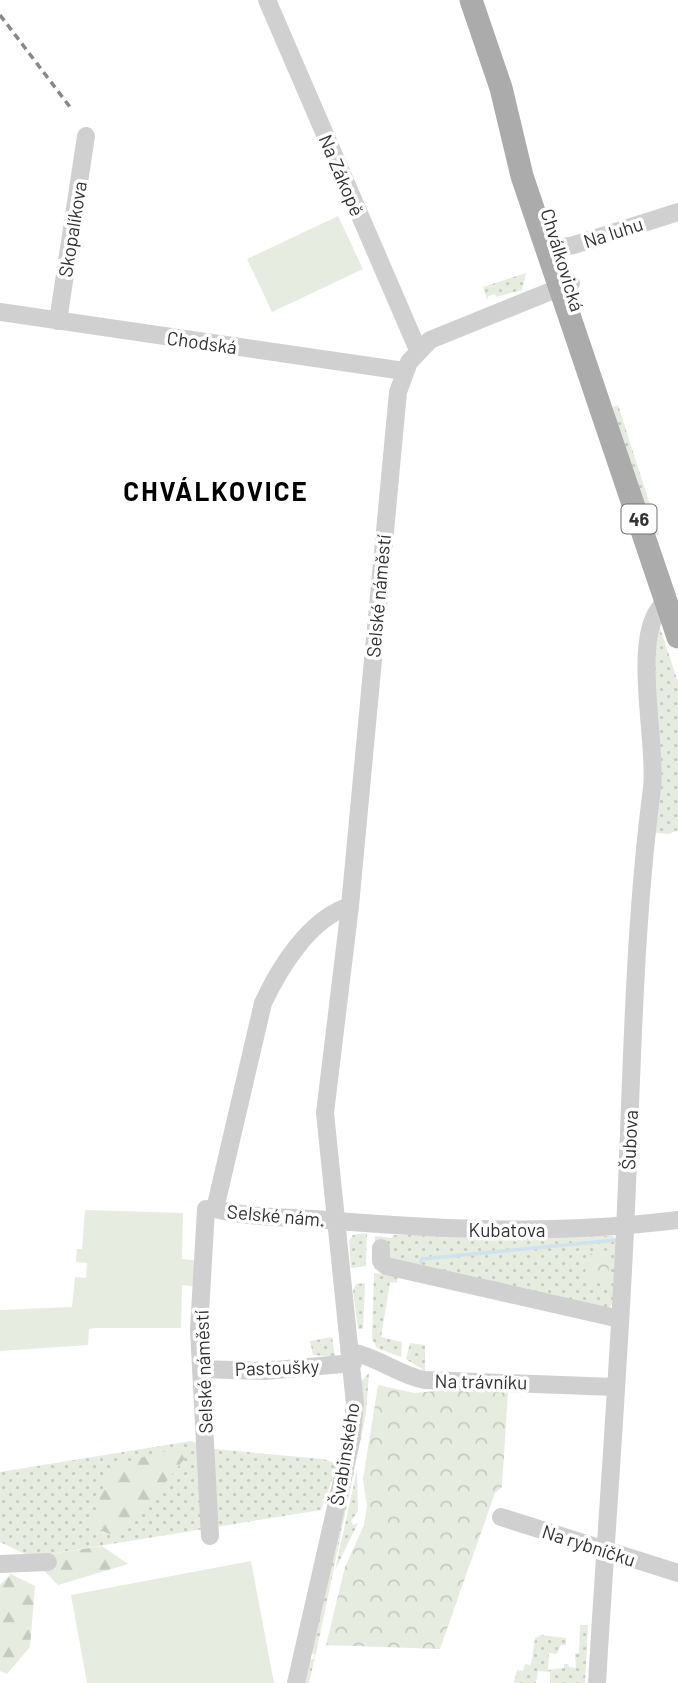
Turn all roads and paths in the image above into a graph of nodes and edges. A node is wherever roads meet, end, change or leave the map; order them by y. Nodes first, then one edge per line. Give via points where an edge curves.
1 (267, 0) edge
2 (471, 0) edge
3 (86, 136) dead end
4 (678, 212) edge
5 (553, 248) junction
6 (567, 291) junction
7 (0, 312) edge
8 (58, 321) junction
9 (418, 350) junction
10 (404, 371) junction
11 (666, 602) junction
12 (678, 637) edge
13 (350, 906) junction
14 (211, 1209) junction
15 (678, 1220) edge
16 (337, 1221) junction
17 (625, 1227) junction
18 (381, 1248) dead end
19 (620, 1319) junction
20 (352, 1358) junction
21 (201, 1369) junction
22 (615, 1387) junction
23 (501, 1517) dead end
24 (210, 1536) dead end
25 (605, 1552) junction
26 (48, 1562) dead end
27 (0, 1564) edge
28 (678, 1573) edge
29 (296, 1683) edge
30 (597, 1683) edge

1 - 9 street, Na Zákopě
2 - 5 main road, Chválkovická via 501,88 522,176
3 - 8 street, Skopalíkova
4 - 5 street, Na luhu
5 - 6 main road, Chválkovická
6 - 9 street, Selské náměstí via 507,318 471,324 436,337
6 - 11 main road, Chválkovická / 46
7 - 8 street, Chodská
8 - 10 street, Chodská
9 - 10 street, Selské náměstí
10 - 13 street, Selské náměstí via 395,405
11 - 12 main road, Chválkovická / 46
11 - 17 street, Šubova via 653,620 648,651 653,766 642,862
13 - 14 street, Selské náměstí via 331,914 277,972 263,1003
13 - 16 street, Selské náměstí via 325,1113
14 - 16 street, Selské nám.
14 - 21 street, Selské náměstí via 199,1330
15 - 17 street, Kubatova
16 - 17 street, Kubatova via 471,1229
16 - 20 street, Švabinského
17 - 19 street, Šubova
18 - 19 street via 386,1266
19 - 22 street, Šubova
20 - 21 street, Pastoušky via 265,1371
20 - 22 street, Na trávníku via 363,1354 425,1380
20 - 29 street, Švabinského via 355,1404 351,1441
21 - 24 street, Selské náměstí
22 - 25 street, Šubova
23 - 25 street, Na rybníčku
25 - 28 street, Na rybníčku
25 - 30 street, Šubova
26 - 27 street

